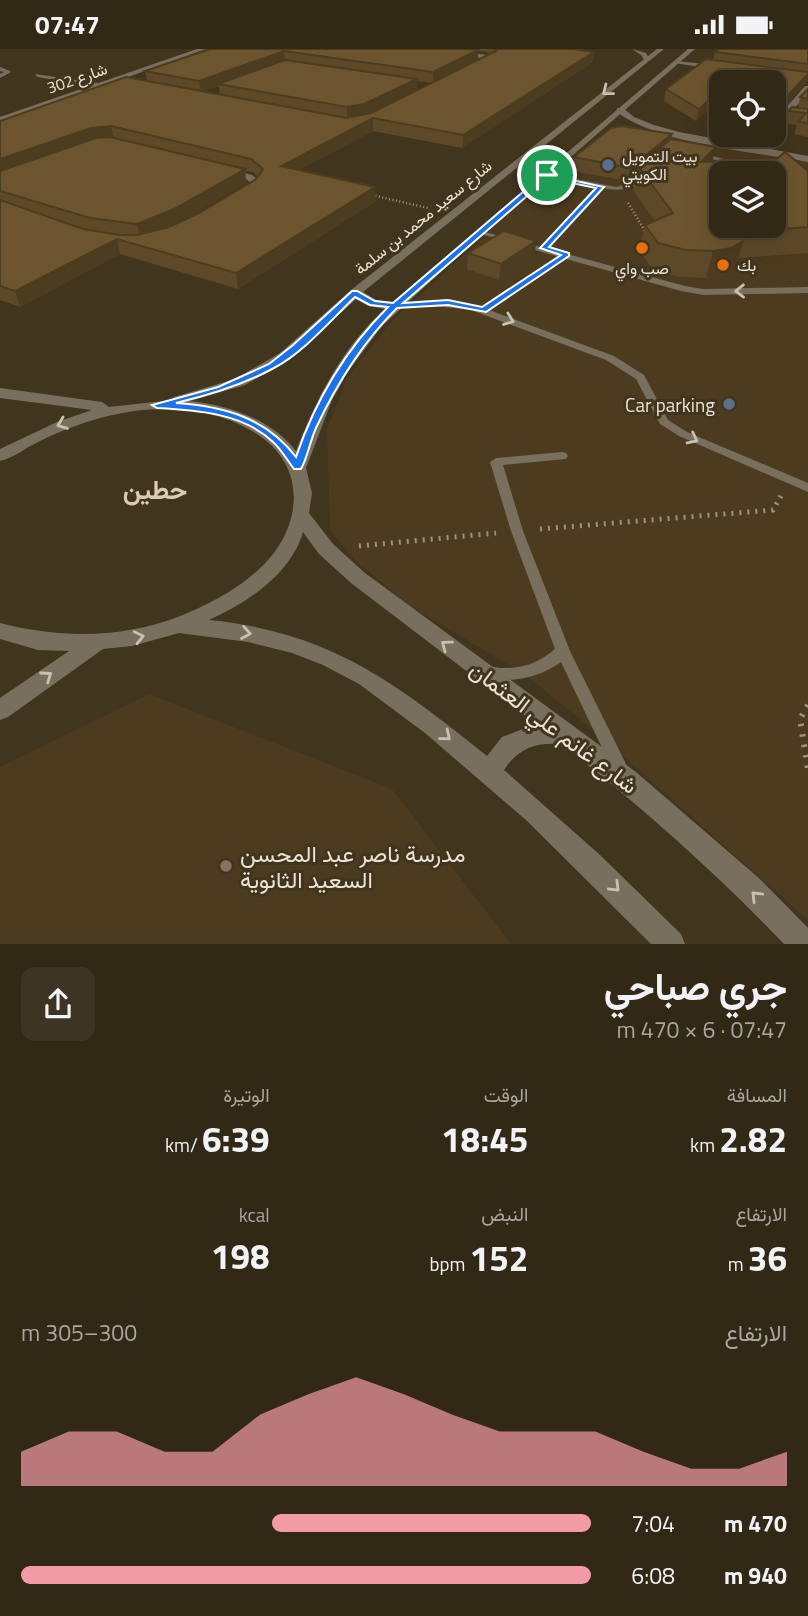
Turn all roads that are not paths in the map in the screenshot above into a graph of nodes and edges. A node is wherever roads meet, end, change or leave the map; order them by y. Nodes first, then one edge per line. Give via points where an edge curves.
1 (176, 49) edge
2 (446, 49) edge
3 (635, 49) edge
4 (662, 49) edge
5 (692, 49) edge
6 (199, 50) edge
7 (647, 60) junction
8 (676, 62) junction
9 (716, 67) edge
10 (0, 69) edge
11 (469, 72) edge
12 (37, 75) dead end
13 (0, 76) edge
14 (114, 80) junction
15 (139, 85) edge
16 (98, 86) junction
17 (808, 88) edge
18 (620, 110) junction
19 (787, 113) joint
20 (797, 115) edge
21 (0, 120) edge
22 (632, 131) edge
23 (609, 132) edge
24 (668, 132) junction
25 (590, 136) junction
26 (690, 137) junction
27 (709, 140) edge
28 (681, 144) edge
29 (709, 145) edge
30 (765, 147) edge
31 (808, 159) edge
32 (728, 161) edge
33 (654, 167) edge
34 (212, 168) edge
35 (547, 175) junction
36 (600, 187) junction
37 (229, 202) edge
38 (478, 232) junction
39 (544, 248) junction
40 (567, 255) junction
41 (808, 290) edge
42 (355, 293) junction
43 (395, 306) junction
44 (483, 310) junction
45 (0, 393) edge
46 (157, 405) junction
47 (122, 408) junction
48 (0, 456) edge
49 (562, 456) dead end
50 (298, 467) junction
51 (808, 488) edge
52 (301, 516) junction
53 (178, 626) junction
54 (0, 631) edge
55 (95, 644) junction
56 (563, 650) junction
57 (480, 670) junction
58 (0, 710) edge
59 (565, 734) junction
60 (491, 773) junction
61 (627, 780) junction
62 (671, 944) edge
63 (804, 944) edge

1 - 6 street
2 - 11 street via 489,61
3 - 7 street
4 - 7 street, شارع سعيد محمد بن سلمة
5 - 8 street
6 - 14 street, شارع 302
7 -> 42 street, شارع سعيد محمد بن سلمة
8 - 9 lane
8 - 18 street
10 - 13 lane via 8,72
12 - 16 lane
14 - 15 street
14 - 16 street, شارع 302
16 - 21 street, شارع 302
17 - 19 street
18 - 24 street via 634,123
18 - 25 street
19 - 20 street
22 - 24 street
23 - 25 street
24 - 26 street
25 - 35 street
26 - 27 street
26 - 28 lane
29 - 32 lane via 704,150 706,156
30 - 31 street
33 - 36 lane via 634,185
34 - 37 street via 257,183
35 - 36 lane
35 - 38 street
36 - 39 lane
38 - 39 lane
38 - 43 street
39 - 40 lane
41 -> 40 lane via 703,292
40 - 44 lane
42 - 43 street via 373,303
42 - 46 street, شارع سعيد محمد بن سلمة via 272,366 221,389
43 - 44 lane via 448,303
43 - 50 street via 340,372 310,431
44 -> 51 lane via 610,358 640,377 664,422 723,454
45 - 47 street
46 - 47 street
46 - 50 street via 203,408 244,419 276,439
47 -> 48 street via 70,421
49 - 56 lane via 496,462
50 - 52 street via 304,490
52 - 53 street via 283,553 261,578 216,609
57 -> 52 street, شارع غانم علي العثمان via 395,608 326,549
55 -> 53 street
53 -> 60 street via 279,640 349,667 385,688
54 - 55 street via 34,641
58 -> 55 street
56 - 57 lane via 552,662 519,674
56 - 61 lane
57 - 59 street, شارع غانم علي العثمان
59 - 60 street via 538,733 515,740 495,761
59 - 61 street, شارع غانم علي العثمان
60 -> 62 street via 606,877
63 -> 61 street, شارع غانم علي العثمان via 750,889

